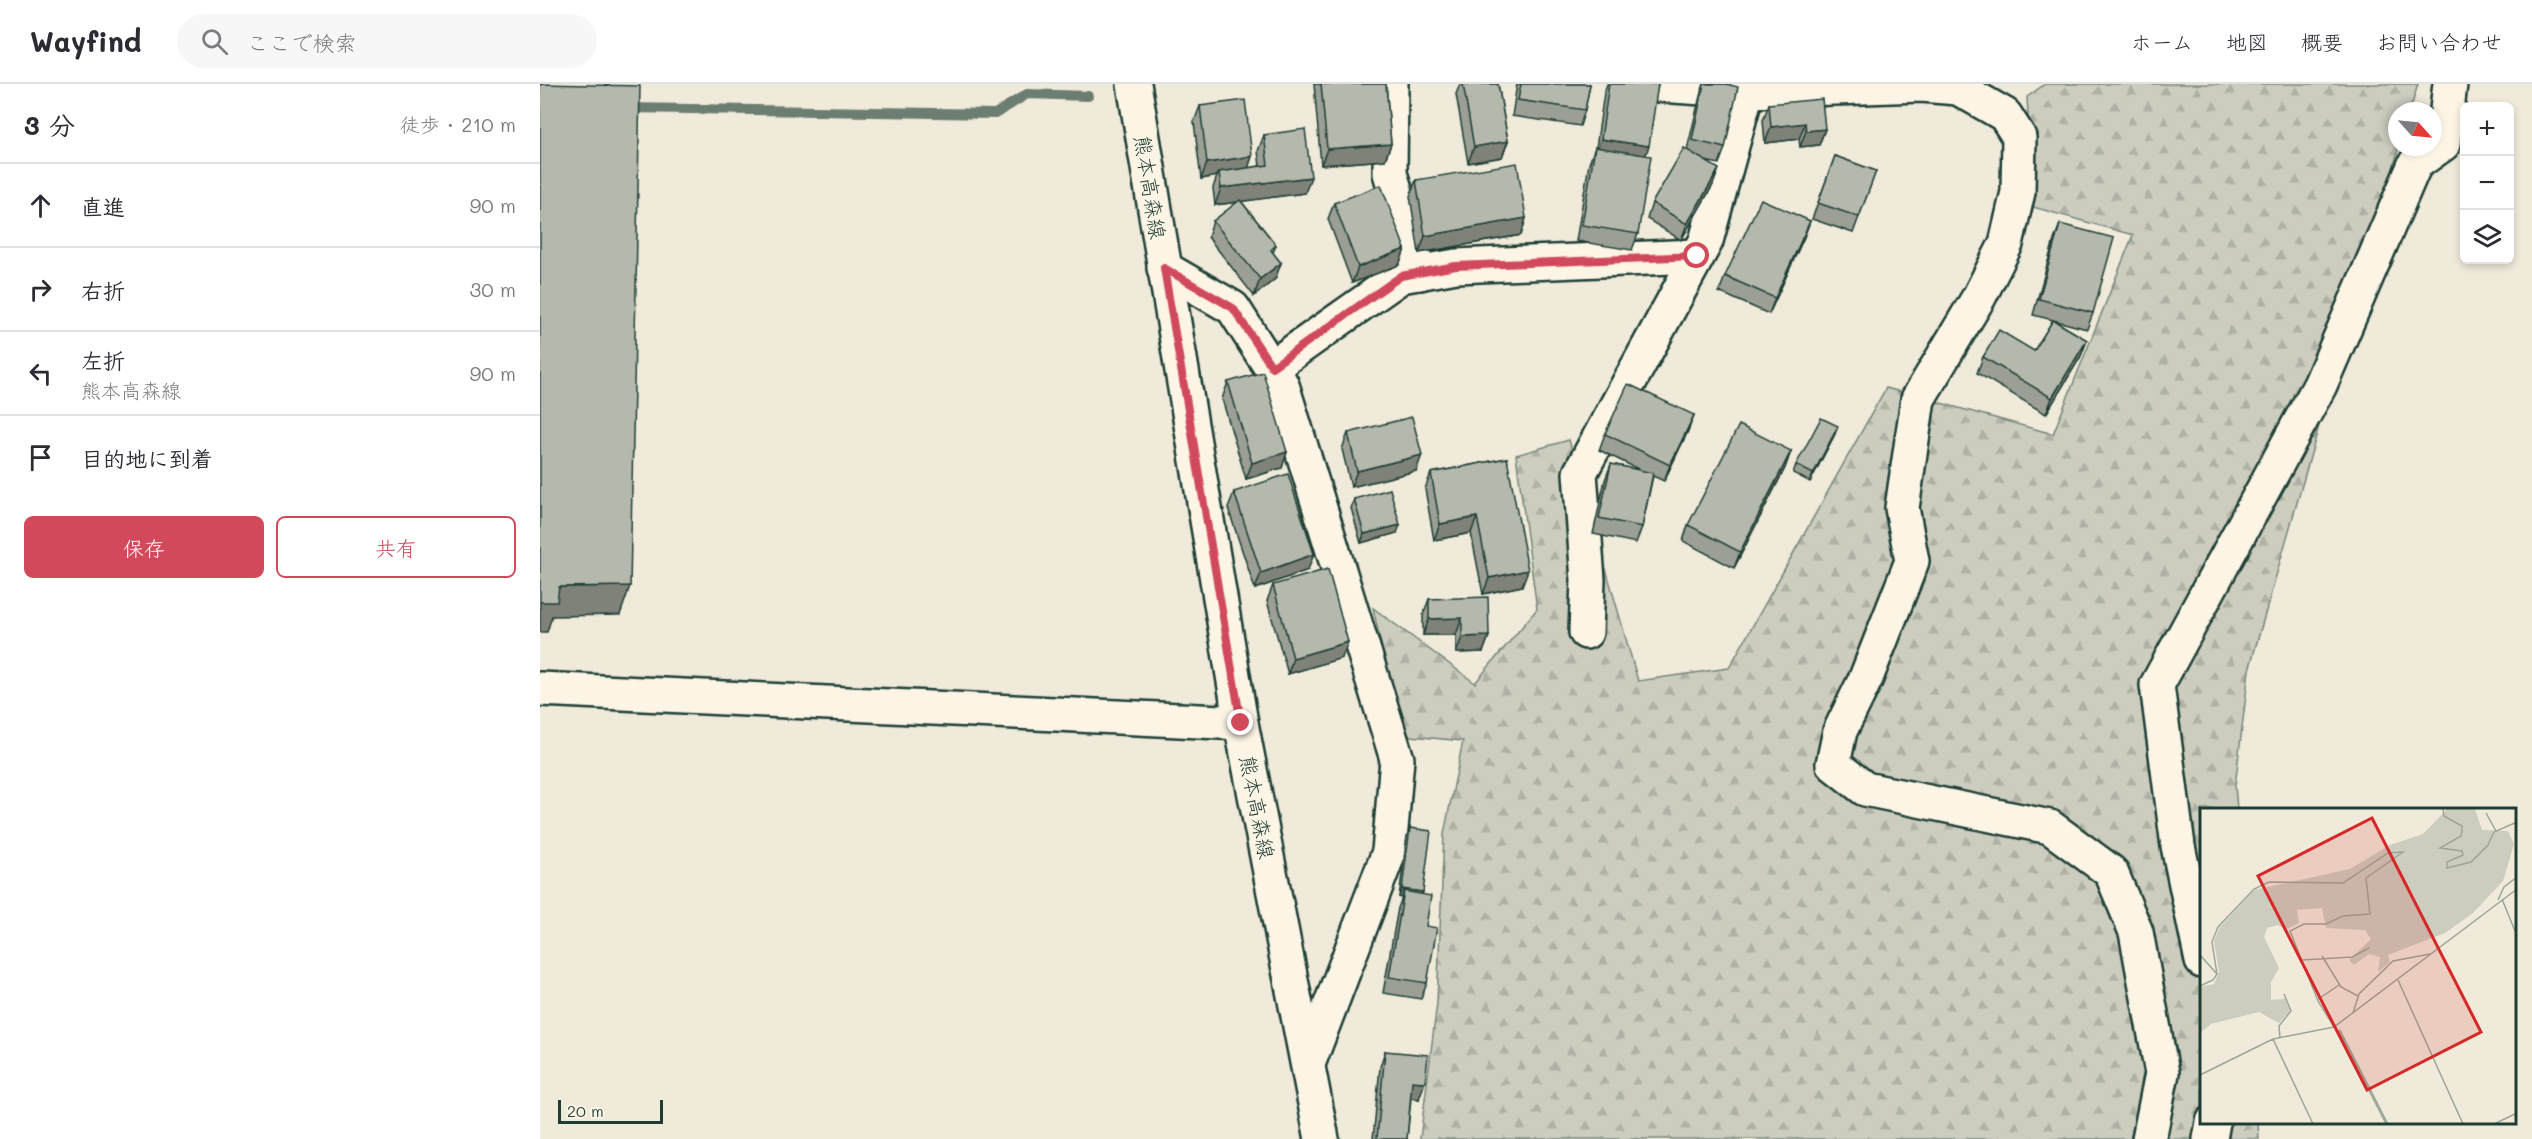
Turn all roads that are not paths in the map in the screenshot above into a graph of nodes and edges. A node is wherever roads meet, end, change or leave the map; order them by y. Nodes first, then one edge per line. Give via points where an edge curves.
1 (1134, 84) edge
2 (1390, 84) edge
3 (1644, 84) edge
4 (2450, 84) edge
5 (1747, 91) junction
6 (1697, 256) junction
7 (1164, 268) junction
8 (1420, 273) junction
9 (1272, 367) junction
10 (1586, 632) dead end
11 (540, 689) edge
12 (1241, 723) junction
13 (2200, 951) edge
14 (1308, 1064) junction
15 (2212, 1124) edge
16 (1322, 1139) edge
17 (2149, 1139) edge
18 (2210, 1139) edge

1 - 7 street, 熊本高森線
2 - 8 street via 1390,173
3 - 5 street
4 - 13 street via 2443,144 2415,164 2320,385 2157,685 2178,846
5 - 6 street via 1706,241
5 - 17 street via 1921,85 1958,88 2005,115 2019,137 2018,192 2006,244 1918,399 1902,508 1912,561 1866,678 1840,731 1833,764 1865,789 2050,827 2111,872 2136,932 2162,1073
6 - 8 street via 1456,266
6 - 10 street via 1580,473 1588,580
7 - 9 street via 1233,308
7 - 12 street, 熊本高森線
8 - 9 street via 1401,276
9 - 14 street via 1282,385 1397,759 1389,852
11 - 12 street
12 - 14 street, 熊本高森線
14 - 16 street, 熊本高森線
15 - 18 street

